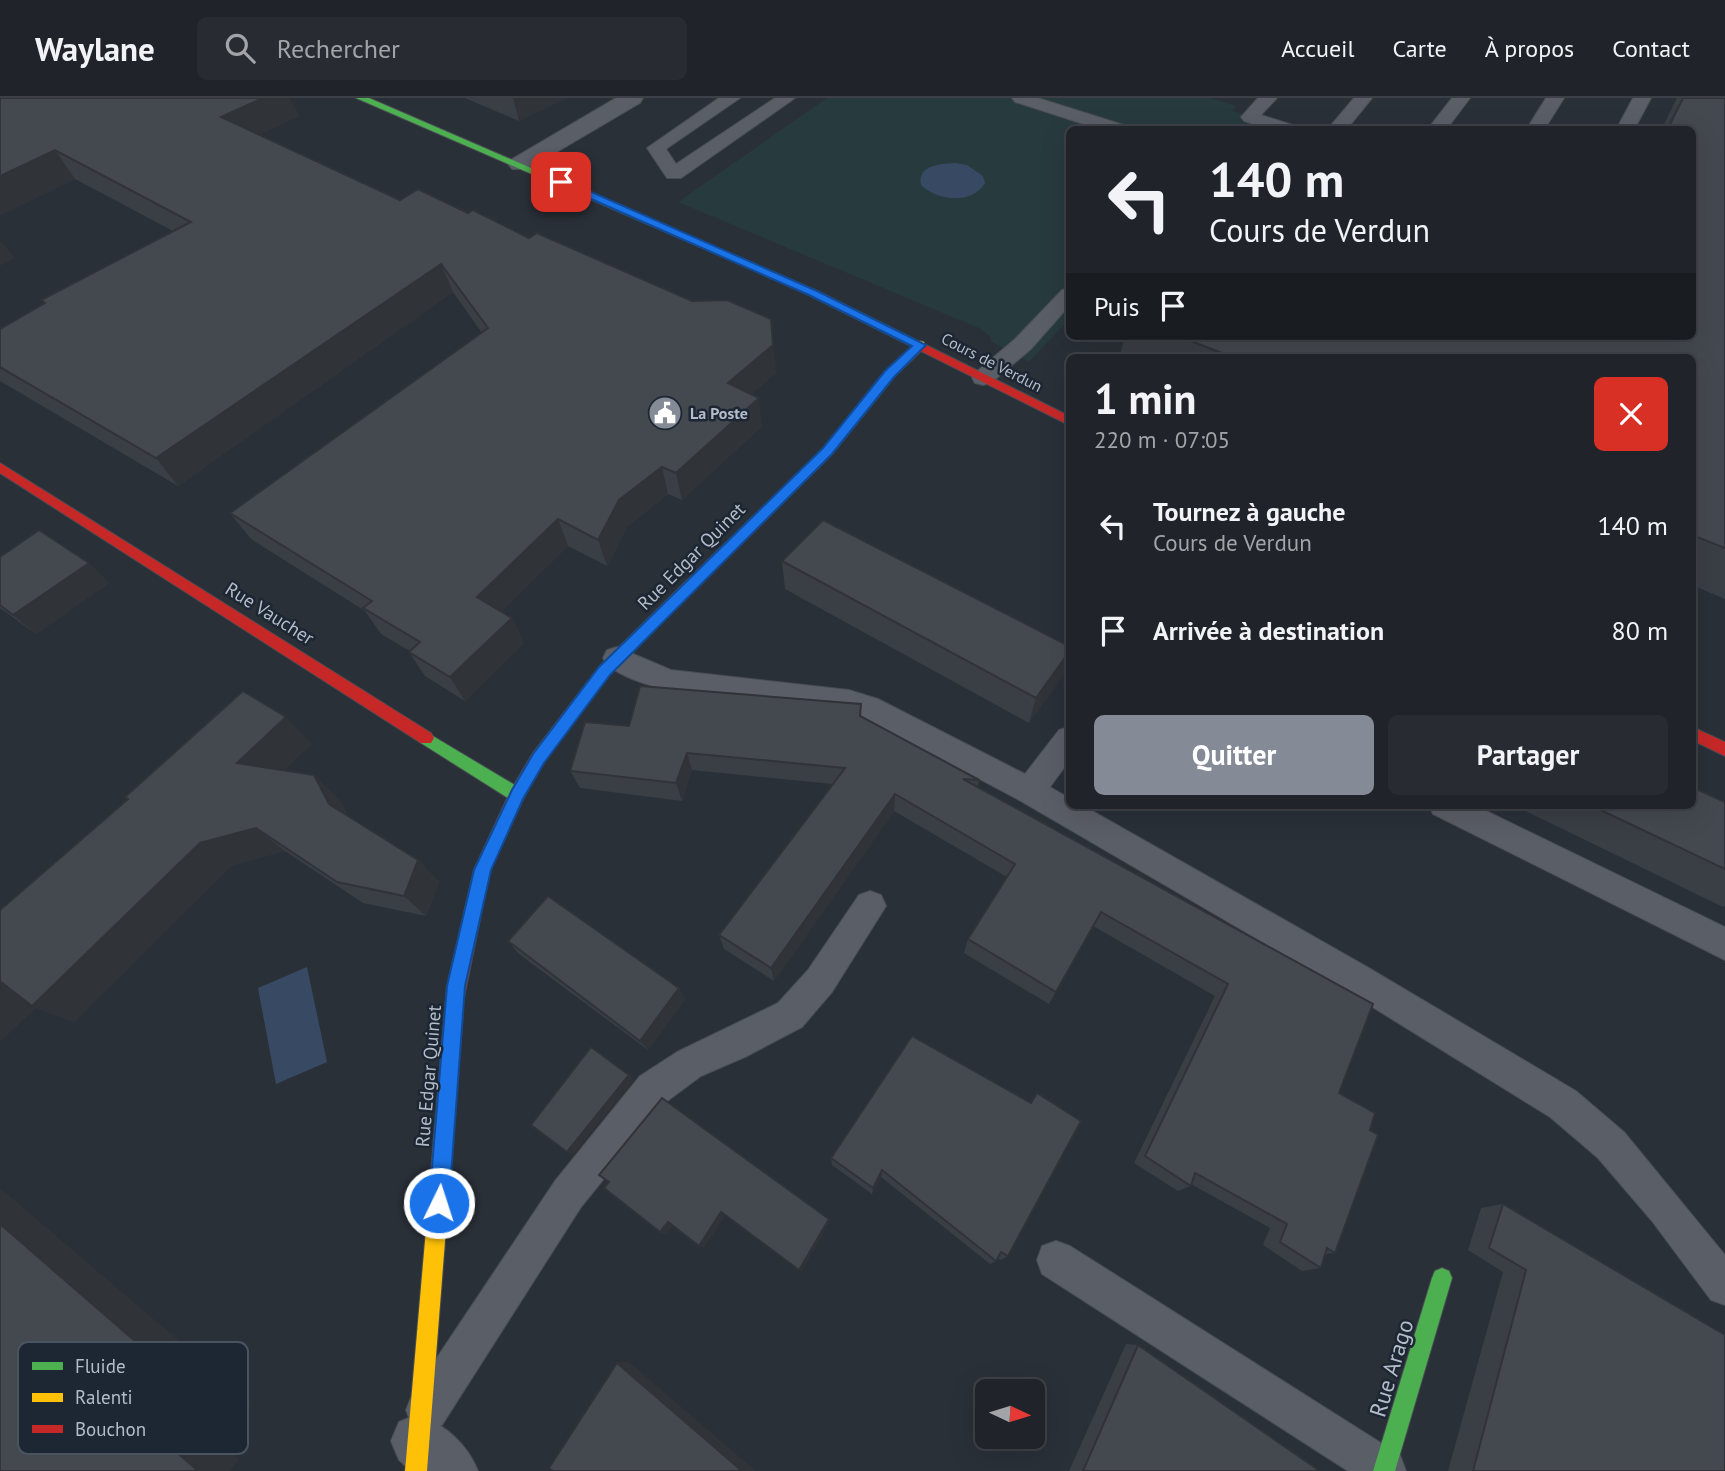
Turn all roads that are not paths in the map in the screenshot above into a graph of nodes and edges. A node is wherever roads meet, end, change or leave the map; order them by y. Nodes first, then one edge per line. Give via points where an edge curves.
1 (361, 98) edge
2 (632, 98) edge
3 (731, 98) edge
4 (786, 98) edge
5 (1021, 98) edge
6 (1268, 98) edge
7 (1363, 98) edge
8 (1461, 98) edge
9 (1555, 98) edge
10 (1642, 98) edge
11 (1250, 117) junction
12 (1108, 126) edge
13 (1240, 126) edge
14 (1278, 126) edge
15 (1339, 126) edge
16 (1439, 126) edge
17 (1538, 126) edge
18 (1627, 126) edge
19 (520, 164) junction
20 (1066, 297) edge
21 (920, 345) junction
22 (983, 379) junction
23 (1066, 420) edge
24 (0, 467) edge
25 (617, 658) junction
26 (1696, 735) edge
27 (1066, 743) edge
28 (1725, 749) edge
29 (1030, 791) junction
30 (517, 795) junction
31 (1452, 809) edge
32 (870, 906) dead end
33 (1725, 944) edge
34 (1056, 1260) dead end
35 (1442, 1278) dead end
36 (1725, 1286) edge
37 (427, 1451) edge
38 (1384, 1471) edge

1 - 19 street, Cours de Verdun
2 - 19 street
3 - 4 lane via 656,148 674,174
5 - 12 lane
6 - 11 lane
7 - 15 lane
8 - 16 lane
9 - 17 lane
10 - 18 lane
11 - 13 lane
11 - 14 lane
19 - 21 street, Cours de Verdun via 681,233
20 - 22 lane
21 - 22 street, Cours de Verdun
21 - 25 street, Rue Edgar Quinet via 890,374 828,451
22 - 23 street, Cours de Verdun
24 - 30 street, Rue Vaucher
25 - 29 lane via 671,681 849,702 878,710
25 - 30 street, Rue Edgar Quinet via 560,729
26 - 28 street
27 - 29 lane
29 - 36 lane via 1563,1104 1611,1145
30 - 37 street, Rue Edgar Quinet via 482,870 456,986
31 - 33 lane
32 - 37 lane via 820,981 790,1015 689,1064 653,1089 568,1194
34 - 38 lane
35 - 38 street, Rue Arago

